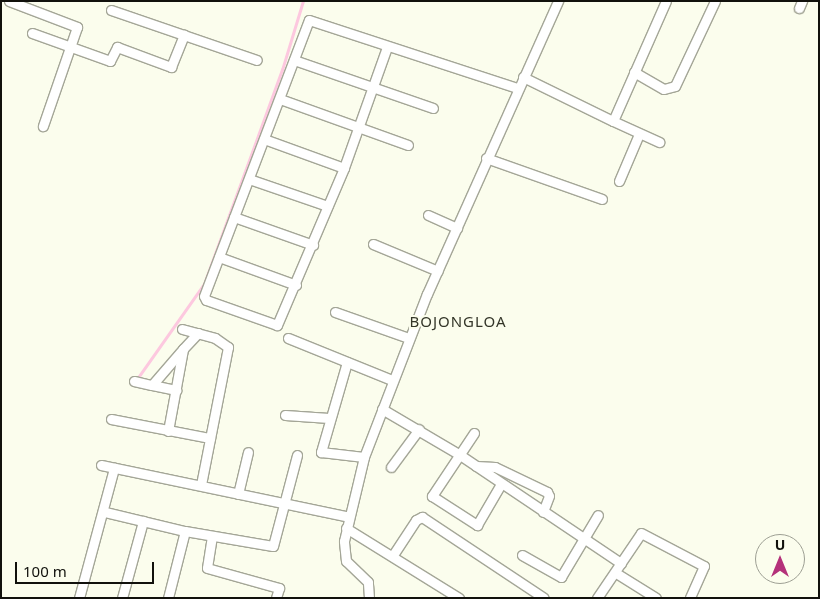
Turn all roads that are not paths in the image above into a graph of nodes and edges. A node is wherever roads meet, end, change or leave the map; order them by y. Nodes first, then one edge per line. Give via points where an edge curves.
1 (9, 1) edge
2 (558, 1) edge
3 (666, 1) edge
4 (715, 1) edge
5 (111, 10) dead end
6 (32, 33) dead end
7 (184, 35) junction
8 (387, 47) junction
9 (70, 48) junction
10 (257, 60) dead end
11 (294, 60) junction
12 (634, 72) junction
13 (523, 77) junction
14 (374, 88) junction
15 (517, 88) junction
16 (280, 99) junction
17 (433, 108) dead end
18 (613, 121) junction
19 (43, 126) dead end
20 (360, 127) junction
21 (639, 134) junction
22 (264, 139) junction
23 (659, 142) dead end
24 (408, 144) dead end
25 (486, 158) junction
26 (344, 168) junction
27 (248, 179) junction
28 (619, 181) dead end
29 (602, 199) dead end
30 (328, 206) junction
31 (428, 215) dead end
32 (234, 217) junction
33 (457, 228) junction
34 (373, 244) dead end
35 (313, 245) junction
36 (219, 257) junction
37 (438, 271) junction
38 (296, 285) junction
39 (335, 312) dead end
40 (182, 329) dead end
41 (198, 333) junction
42 (288, 338) dead end
43 (409, 338) junction
44 (183, 349) junction
45 (347, 362) junction
46 (392, 380) junction
47 (134, 381) dead end
48 (152, 386) junction
49 (176, 390) junction
50 (382, 409) junction
51 (285, 416) dead end
52 (329, 418) junction
53 (111, 419) dead end
54 (419, 429) junction
55 (168, 431) junction
56 (474, 432) dead end
57 (210, 438) junction
58 (248, 452) dead end
59 (297, 455) dead end
60 (460, 455) junction
61 (364, 457) junction
62 (101, 465) dead end
63 (476, 466) junction
64 (391, 467) dead end
65 (114, 468) junction
66 (201, 484) junction
67 (501, 484) junction
68 (238, 494) junction
69 (287, 503) junction
70 (105, 512) junction
71 (543, 512) junction
72 (598, 515) dead end
73 (349, 517) junction
74 (143, 521) junction
75 (346, 528) junction
76 (184, 531) junction
77 (212, 536) junction
78 (584, 540) junction
79 (393, 555) junction
80 (522, 555) dead end
81 (621, 563) junction
82 (616, 573) junction
83 (539, 596) edge
84 (79, 598) edge
85 (122, 598) edge
86 (168, 598) edge
87 (276, 598) edge
88 (369, 598) edge
89 (459, 598) edge
90 (597, 598) edge
91 (656, 598) edge
92 (690, 598) edge

1 - 9 street via 77,27
2 - 13 street
3 - 12 street
4 - 12 street via 675,86 664,89
5 - 7 street
6 - 9 street
7 - 9 street via 171,67 117,47 110,61
7 - 10 street
8 - 11 street via 311,19 307,21
8 - 14 street
8 - 15 street
9 - 19 street
11 - 14 street
11 - 16 street
12 - 18 street
13 - 15 street
13 - 18 street
14 - 17 street
14 - 20 street
15 - 25 street
16 - 20 street
16 - 22 street
18 - 21 street
20 - 24 street
20 - 26 street
21 - 23 street
21 - 28 street
22 - 26 street
22 - 27 street
25 - 29 street
25 - 33 street
26 - 30 street
27 - 30 street
27 - 32 street
30 - 35 street
31 - 33 street
32 - 35 street
32 - 36 street
33 - 37 street
34 - 37 street
35 - 38 street
36 - 38 street
36 - 38 street via 204,299 274,325
37 - 43 street
39 - 43 street
40 - 41 street
41 - 44 street
41 - 57 street via 215,338 229,349
42 - 45 street
43 - 46 street
44 - 48 street
44 - 49 street
45 - 46 street
45 - 52 street
46 - 50 street
47 - 48 street
48 - 49 street
49 - 55 street
50 - 54 street
50 - 61 street
51 - 52 street
52 - 61 street via 321,452
53 - 55 street
54 - 60 street
54 - 64 street
55 - 57 street
56 - 60 street
57 - 66 street
58 - 68 street
59 - 69 street
60 - 63 street
60 - 67 street via 433,497 477,525
61 - 73 street
62 - 65 street
63 - 67 street
63 - 71 street via 495,467 547,492 548,500
65 - 66 street
65 - 70 street
66 - 68 street
67 - 71 street
68 - 69 street
69 - 73 street
69 - 77 street via 273,546
70 - 74 street
70 - 84 street
71 - 78 street
72 - 78 street
73 - 75 street
74 - 76 street
74 - 85 street
75 - 79 street
75 - 88 street via 346,561 368,582
76 - 77 street
76 - 86 street
77 - 87 street via 207,568 279,588
78 - 80 street via 560,578
78 - 81 street
79 - 83 street via 416,520 422,517
79 - 89 street
81 - 82 street
81 - 92 street via 639,534 644,533 704,566
82 - 90 street
82 - 91 street

